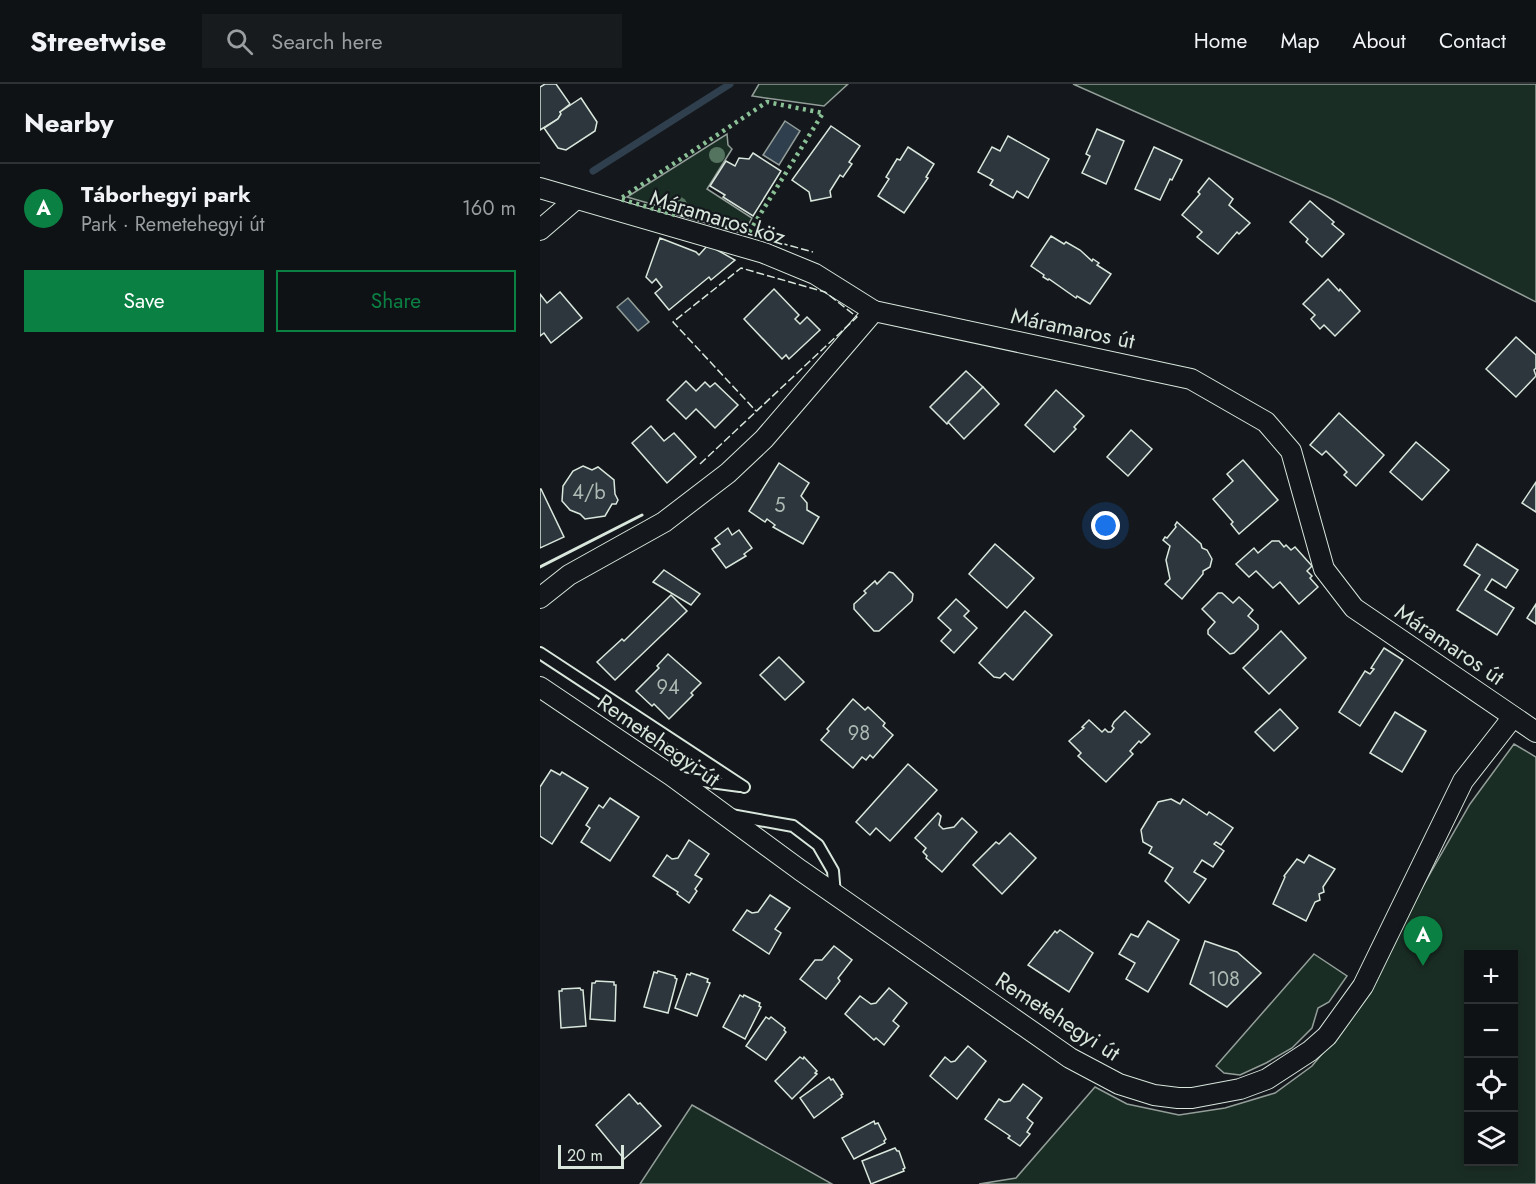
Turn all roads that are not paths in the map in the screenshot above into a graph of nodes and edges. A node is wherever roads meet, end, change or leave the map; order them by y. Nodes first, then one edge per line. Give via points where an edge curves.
1 (540, 188) edge
2 (576, 200) junction
3 (540, 230) edge
4 (874, 311) junction
5 (540, 598) edge
6 (540, 653) edge
7 (540, 687) edge
8 (1513, 717) junction
9 (1536, 732) edge
10 (672, 776) junction
11 (722, 813) junction
12 (835, 895) junction

1 - 2 street, Máramaros köz
2 - 3 street
2 - 4 street, Máramaros köz via 764,254 815,274
4 - 5 street via 764,439 728,473 664,522 569,575
4 - 8 street, Máramaros út via 1191,379 1266,422 1291,452 1324,568 1354,608
6 - 10 lane via 744,787
7 - 10 street, Remetehegyi út
8 - 9 street, Máramaros út
8 - 12 street, Remetehegyi út via 1463,781 1363,986 1327,1036 1293,1064 1240,1089 1192,1098 1154,1095 1096,1073
10 - 11 street, Remetehegyi út
11 - 12 street, Remetehegyi út
11 - 12 lane via 793,826 818,845 833,871

